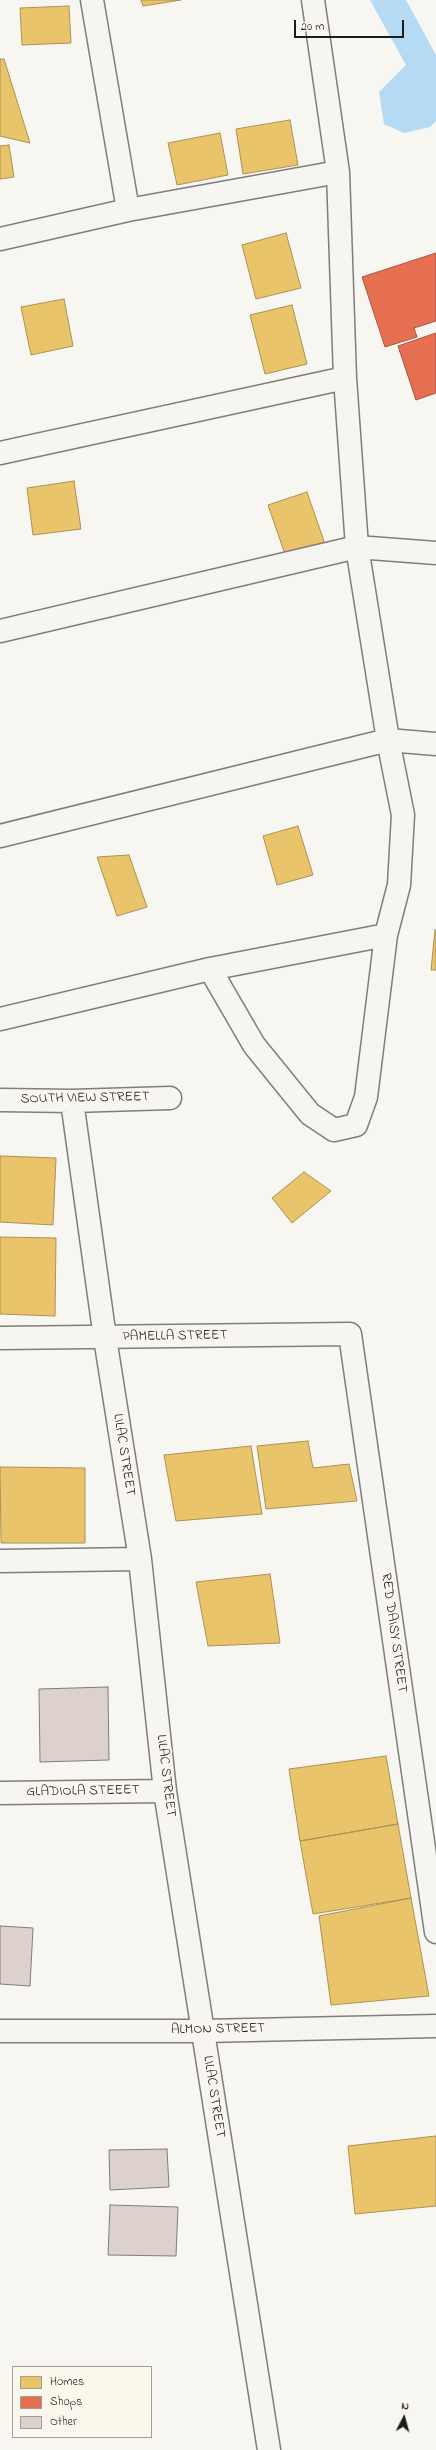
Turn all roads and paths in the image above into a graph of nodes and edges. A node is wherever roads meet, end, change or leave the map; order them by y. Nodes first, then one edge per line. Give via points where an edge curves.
1 (92, 0) edge
2 (313, 0) edge
3 (338, 172) junction
4 (128, 210) junction
5 (0, 240) edge
6 (345, 378) junction
7 (0, 453) edge
8 (357, 547) junction
9 (436, 553) edge
10 (0, 631) edge
11 (388, 740) junction
12 (436, 744) edge
13 (0, 836) edge
14 (386, 935) junction
15 (210, 969) junction
16 (0, 1020) edge
17 (170, 1098) dead end
18 (0, 1100) edge
19 (72, 1101) junction
20 (350, 1334) joint
21 (0, 1338) edge
22 (105, 1338) junction
23 (140, 1559) junction
24 (0, 1561) edge
25 (166, 1791) junction
26 (0, 1794) edge
27 (436, 1932) edge
28 (436, 2026) edge
29 (0, 2031) edge
30 (202, 2031) junction
31 (270, 2450) edge

1 - 4 street
2 - 3 street
3 - 4 street
3 - 6 street
4 - 5 street
6 - 7 street
6 - 8 street
8 - 9 street
8 - 10 street
8 - 11 street
11 - 12 street
11 - 13 street
11 - 14 street via 403,815 400,885
14 - 15 street
14 - 15 street via 366,1097 356,1125 334,1130 310,1114 254,1045
15 - 16 street
17 - 19 street, SOUTH VIEW STREET
18 - 19 street, SOUTH VIEW STREET
19 - 22 street, LILAC STREET
20 - 22 street, PAMELLA STREET
20 - 27 street, RED DAISY STREET
21 - 22 street, PAMELLA STREET
22 - 23 street, LILAC STREET
23 - 24 street
23 - 25 street, LILAC STREET
25 - 26 street, GLADIOLA STEEET
25 - 30 street, LILAC STREET
28 - 30 street, ALMON STREET
29 - 30 street, ALMON STREET
30 - 31 street, LILAC STREET

